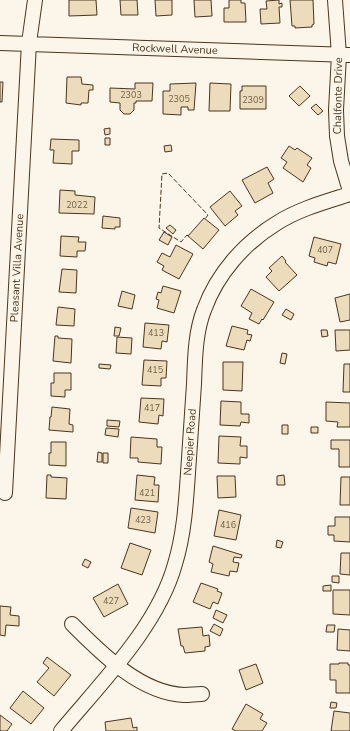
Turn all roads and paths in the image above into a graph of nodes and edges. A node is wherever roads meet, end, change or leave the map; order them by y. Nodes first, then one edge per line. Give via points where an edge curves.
1 (35, 0) edge
2 (335, 0) edge
3 (0, 43) edge
4 (30, 43) junction
5 (344, 55) edge
6 (350, 193) edge
7 (4, 493) dead end
8 (72, 624) dead end
9 (117, 664) junction
10 (202, 694) dead end
11 (61, 731) edge

1 - 4 street, Pleasant Villa Avenue
2 - 5 street, Chalfonte Drive
3 - 4 street, Rockwell Avenue
4 - 5 street, Rockwell Avenue
4 - 7 street, Pleasant Villa Avenue
5 - 6 street, Chalfonte Drive via 336,110 337,136
6 - 9 street, Neepier Road via 277,223 252,241 232,261 215,285 203,311 197,340 186,496 182,535 175,565 163,596
8 - 9 street
9 - 10 street via 141,682 163,690 183,695
9 - 11 street, Neepier Road

